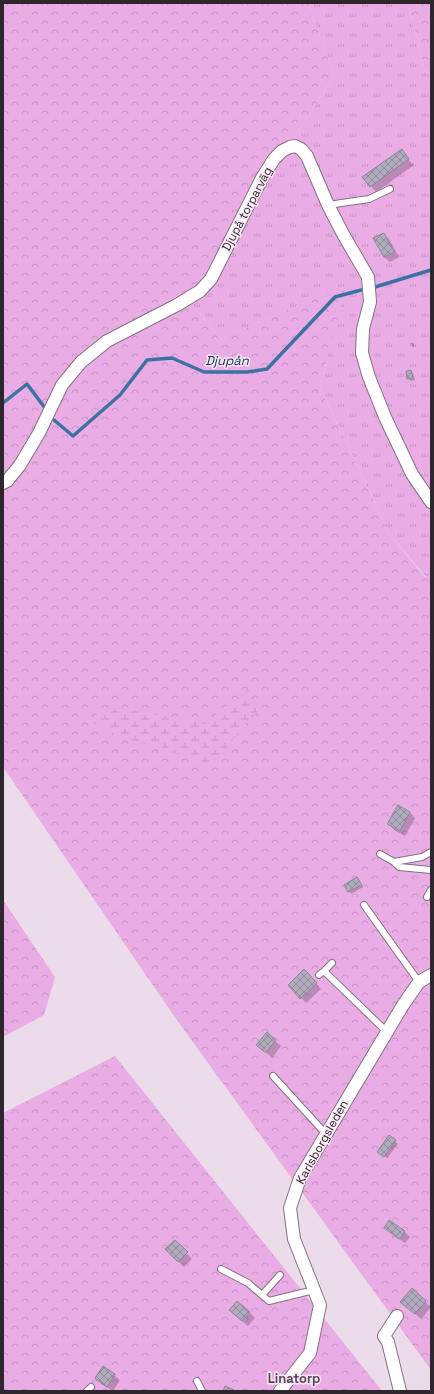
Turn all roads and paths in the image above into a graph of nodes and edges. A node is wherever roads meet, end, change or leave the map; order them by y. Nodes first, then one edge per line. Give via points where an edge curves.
1 (390, 189) dead end
2 (328, 205) junction
3 (3, 483) edge
4 (431, 502) edge
5 (431, 852) edge
6 (380, 854) dead end
7 (394, 862) junction
8 (431, 870) edge
9 (431, 890) edge
10 (427, 897) dead end
11 (364, 905) dead end
12 (332, 963) dead end
13 (431, 976) edge
14 (419, 982) junction
15 (386, 1031) junction
16 (273, 1076) dead end
17 (325, 1133) junction
18 (220, 1269) dead end
19 (280, 1275) dead end
20 (314, 1290) junction
21 (262, 1295) junction
22 (397, 1316) dead end
23 (197, 1381) dead end
24 (202, 1391) edge
25 (280, 1391) edge
26 (400, 1391) edge

1 - 2 lane via 369,199
2 - 3 street, Djupå torparväg via 307,156 295,146 282,151 262,178 211,279 200,291 107,341 81,362 62,385 20,465
2 - 4 street, Djupå torparväg via 368,277 370,302 363,329 362,353 369,377 412,474
5 - 7 lane via 422,857
6 - 7 lane
7 - 8 lane via 399,867
9 - 10 lane
11 - 14 lane
12 - 15 lane via 321,973
13 - 14 street, Karlsborgsleden
14 - 15 street, Karlsborgsleden
15 - 17 street, Karlsborgsleden
16 - 17 lane
17 - 20 street, Karlsborgsleden via 300,1178 290,1208 294,1238
18 - 21 lane via 248,1283
19 - 21 lane
20 - 21 lane via 269,1301
20 - 25 street, Karlsborgsleden via 320,1305 310,1353
22 - 26 street via 384,1336 388,1342
23 - 24 lane

